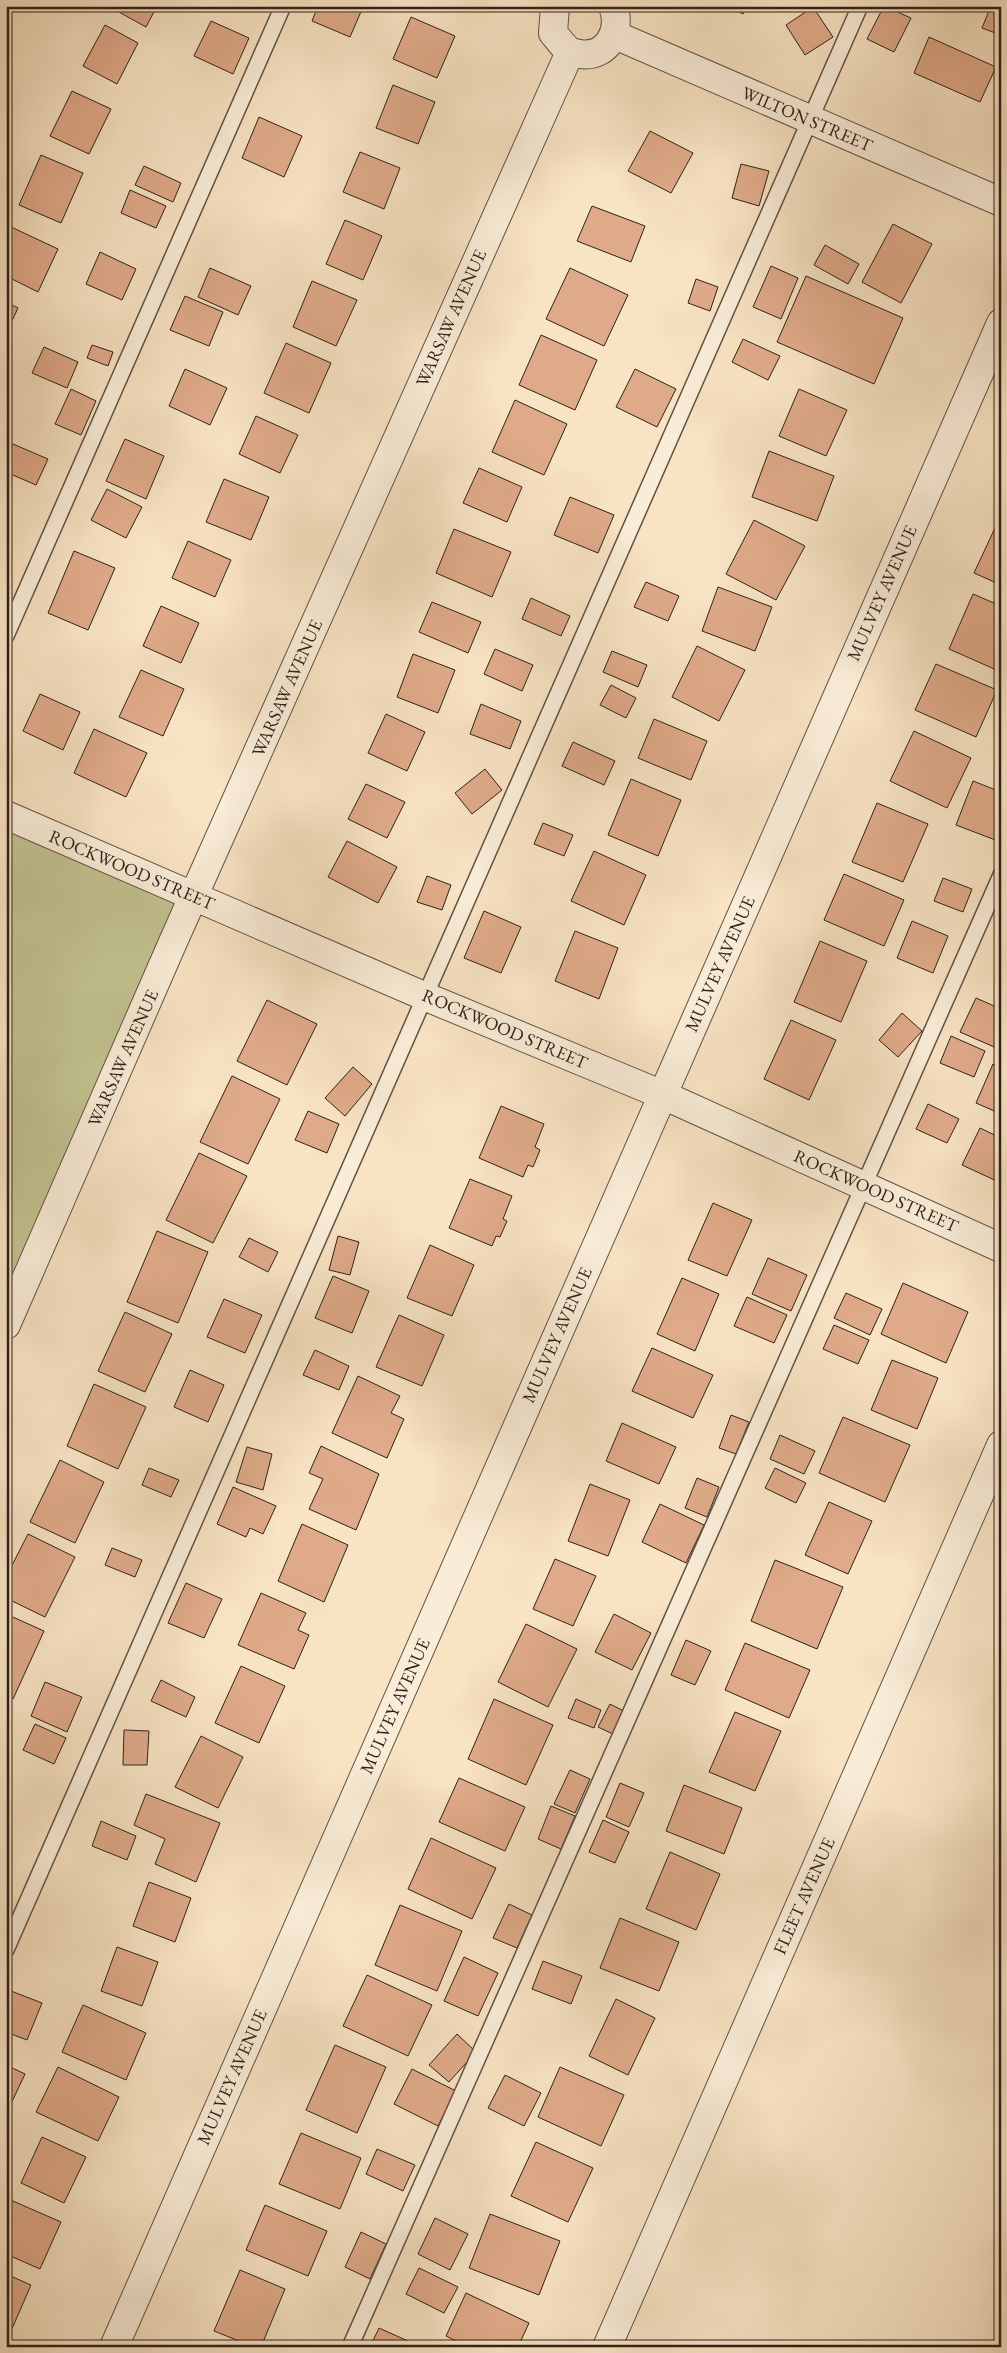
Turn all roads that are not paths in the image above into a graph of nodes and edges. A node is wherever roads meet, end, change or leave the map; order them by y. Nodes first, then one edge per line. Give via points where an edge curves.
1 (284, 6) edge
2 (613, 6) edge
3 (860, 6) edge
4 (553, 7) edge
5 (615, 35) junction
6 (570, 52) junction
7 (810, 120) junction
8 (1001, 202) edge
9 (1001, 323) edge
10 (6, 636) edge
11 (6, 815) edge
12 (1001, 874) edge
13 (194, 896) junction
14 (424, 996) junction
15 (663, 1095) junction
16 (863, 1186) junction
17 (1001, 1248) edge
18 (6, 1325) edge
19 (1001, 1445) edge
20 (6, 1950) edge
21 (114, 2347) edge
22 (350, 2347) edge
23 (607, 2347) edge

1 - 10 lane
2 - 5 street via 617,18
3 - 7 lane
4 - 6 street via 552,33
5 - 6 street via 604,48 587,55
5 - 7 street, WILTON STREET
6 - 13 street, WARSAW AVENUE
7 - 8 street, WILTON STREET
7 - 14 lane
9 - 15 street, MULVEY AVENUE
11 - 13 street, ROCKWOOD STREET
12 - 16 lane
13 - 14 street, ROCKWOOD STREET
13 - 18 street, WARSAW AVENUE
14 - 15 street, ROCKWOOD STREET
14 - 20 lane
15 - 16 street, ROCKWOOD STREET
15 - 21 street, MULVEY AVENUE
16 - 17 street, ROCKWOOD STREET
16 - 22 lane
19 - 23 street, FLEET AVENUE

